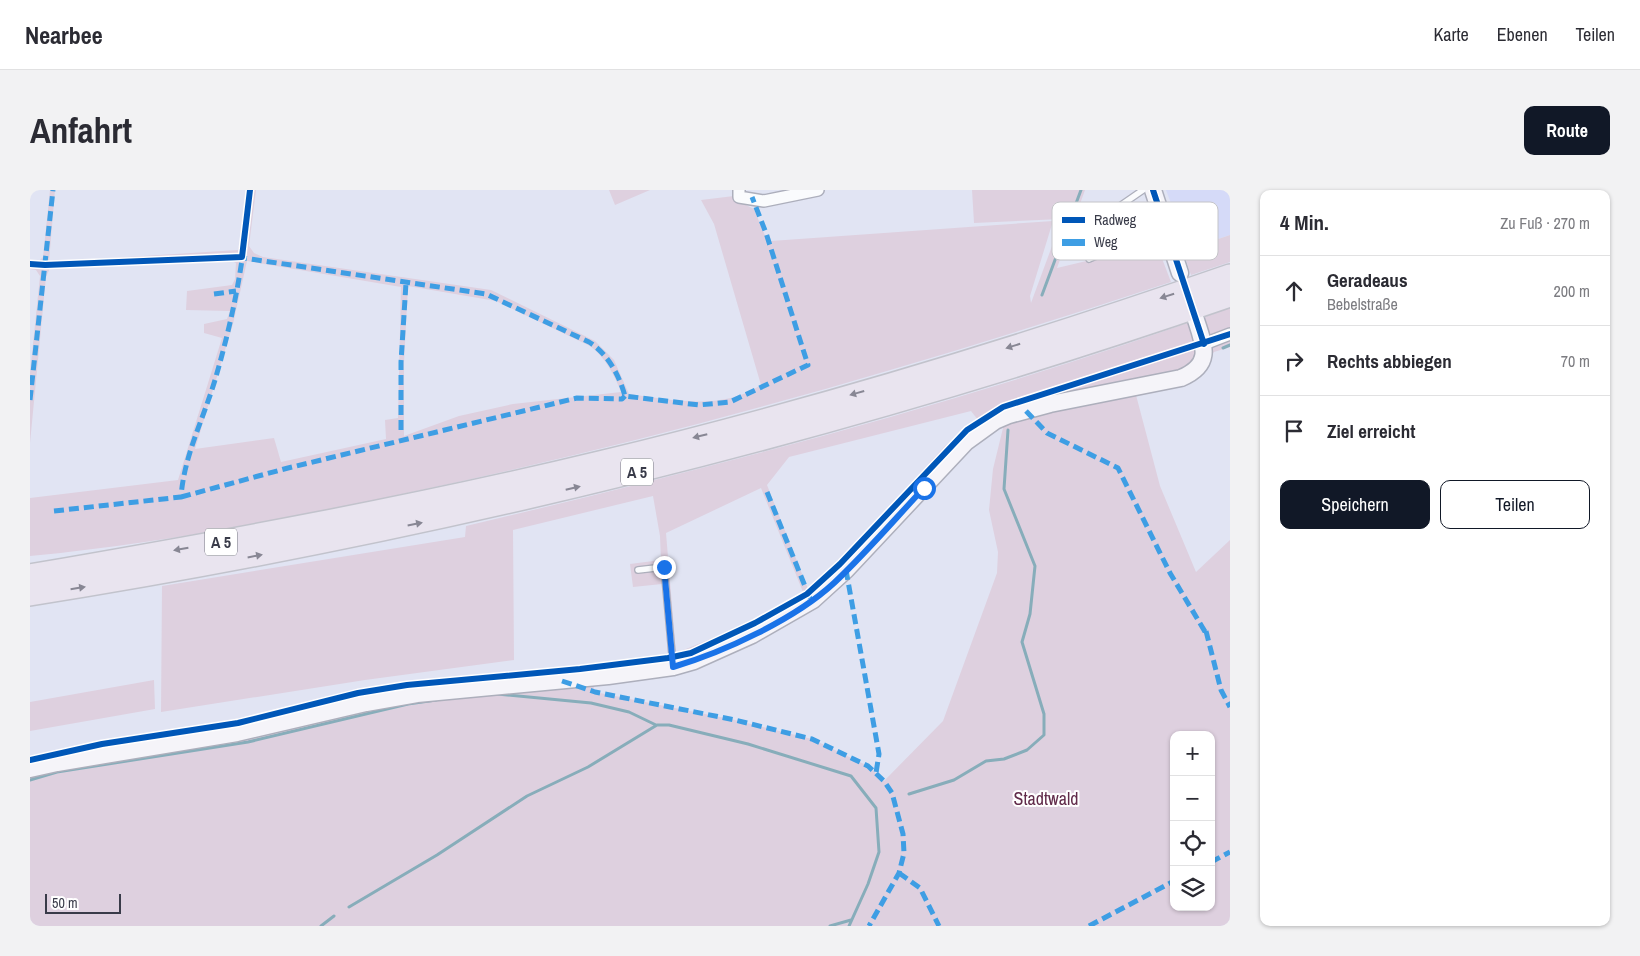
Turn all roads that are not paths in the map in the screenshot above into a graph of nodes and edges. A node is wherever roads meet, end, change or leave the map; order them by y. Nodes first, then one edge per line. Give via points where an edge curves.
1 (739, 190) edge
2 (818, 190) edge
3 (1143, 190) edge
4 (1153, 190) edge
5 (1126, 202) edge
6 (1157, 202) edge
7 (1176, 260) edge
8 (1180, 273) dead end
9 (1230, 275) edge
10 (1230, 296) edge
11 (1196, 320) dead end
12 (1230, 334) edge
13 (1204, 344) junction
14 (30, 561) edge
15 (93, 564) junction
16 (638, 570) dead end
17 (30, 575) edge
18 (30, 595) edge
19 (673, 667) junction
20 (30, 769) edge

1 - 2 street via 739,197 764,201
3 - 5 lane
4 - 6 street
7 - 8 street
9 -> 15 highway, A 5 via 914,376 605,461 349,517
18 -> 10 highway, A 5 via 126,580 430,521 609,479 873,409
11 - 13 street
12 - 13 street
13 - 19 street via 1200,365 1181,378 1050,404 995,421 966,442 814,600 720,650
14 - 15 highway
15 - 17 highway, A 5
16 - 19 lane via 664,567
19 - 20 street via 418,694 237,733

